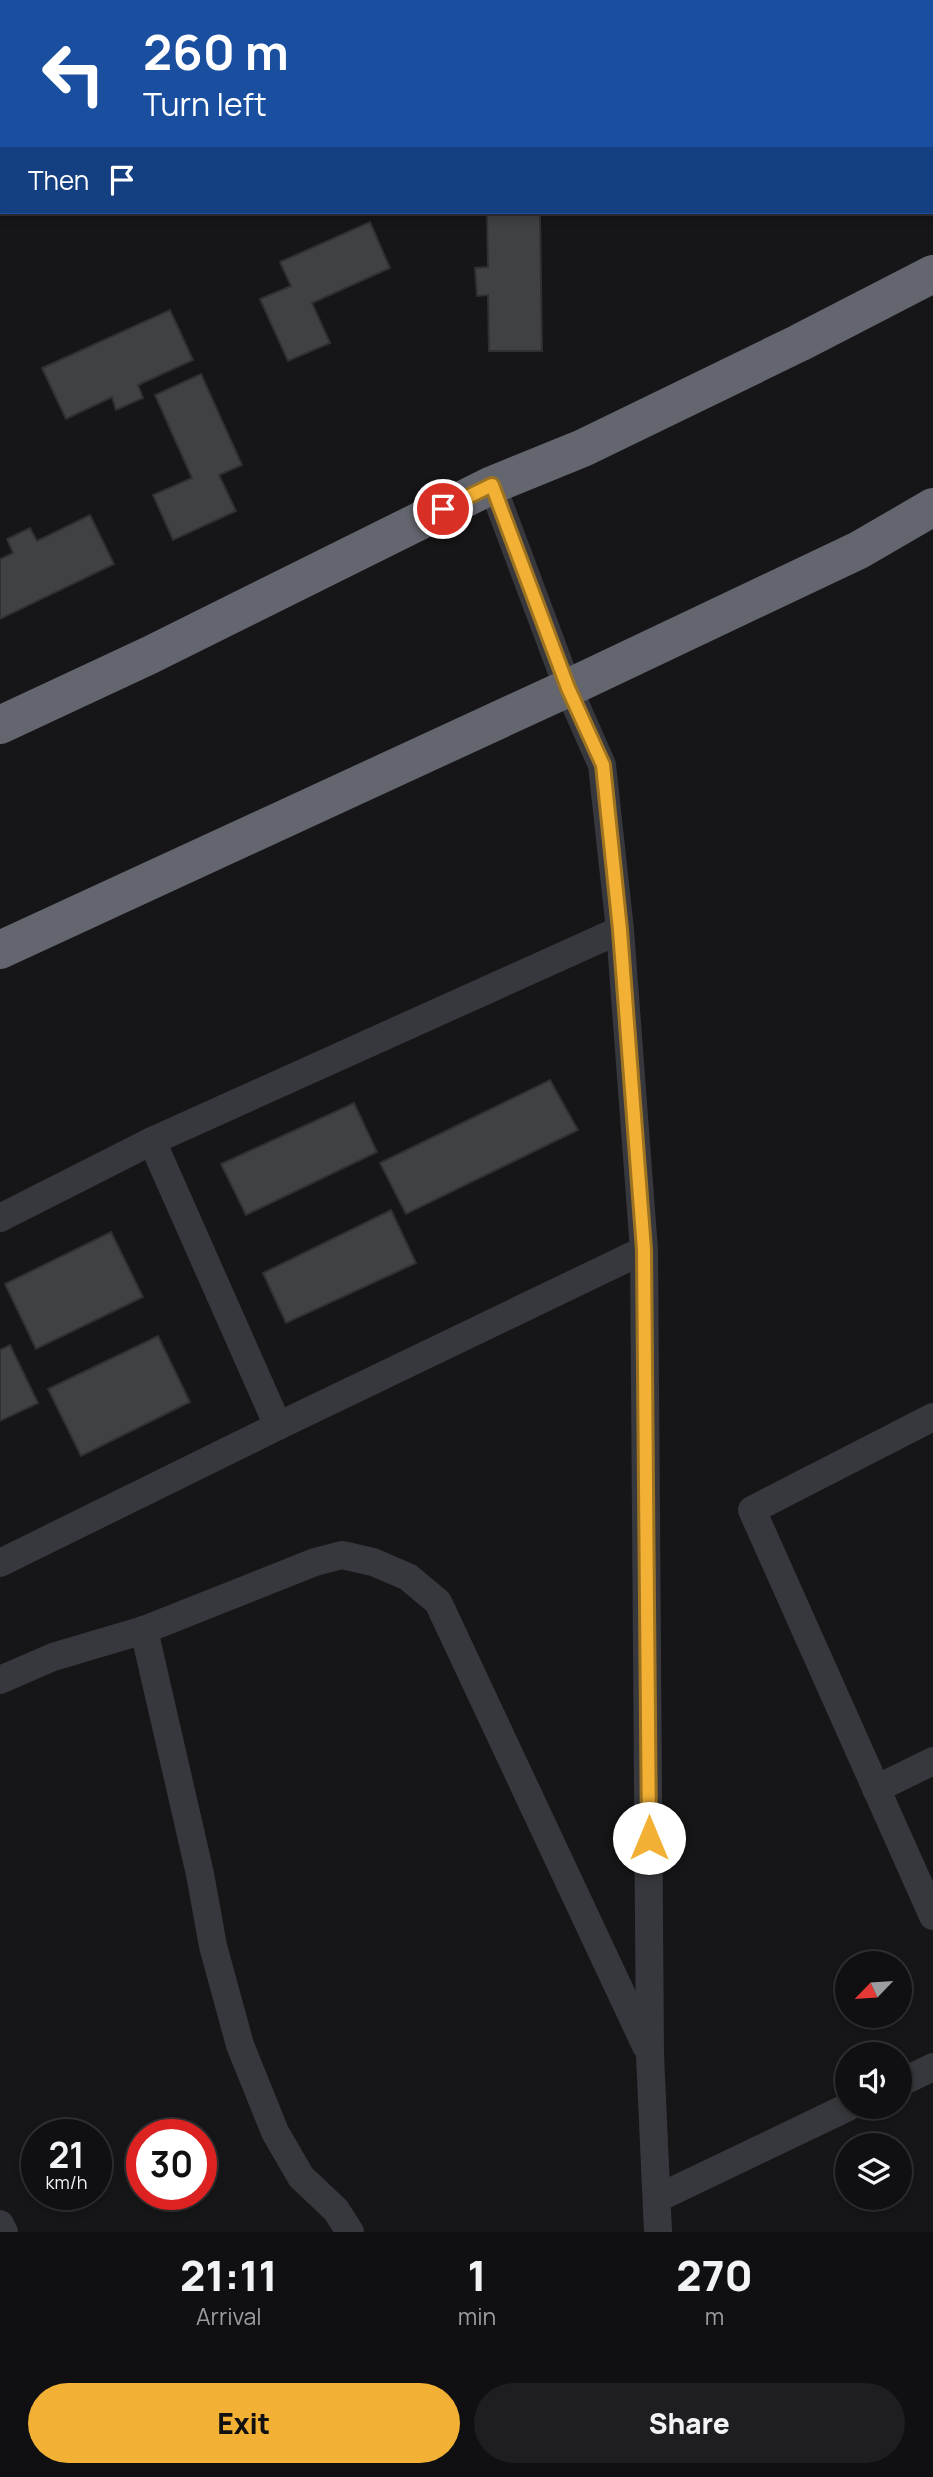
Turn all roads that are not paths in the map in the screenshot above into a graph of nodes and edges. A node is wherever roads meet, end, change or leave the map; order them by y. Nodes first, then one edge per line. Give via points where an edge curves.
1 (933, 274) edge
2 (492, 485) junction
3 (933, 507) edge
4 (568, 688) junction
5 (0, 725) edge
6 (620, 930) junction
7 (0, 950) edge
8 (152, 1141) junction
9 (0, 1218) edge
10 (644, 1250) junction
11 (933, 1418) edge
12 (278, 1426) junction
13 (0, 1563) edge
14 (144, 1630) junction
15 (0, 1680) edge
16 (933, 1761) edge
17 (876, 1789) junction
18 (933, 1916) edge
19 (650, 2055) junction
20 (933, 2067) edge
21 (912, 2077) edge
22 (835, 2113) edge
23 (658, 2198) junction
24 (0, 2224) edge
25 (4, 2232) edge
26 (350, 2232) edge
27 (658, 2232) edge

1 - 2 highway via 583,448
2 - 4 street
2 - 5 highway
3 - 4 highway via 859,550
4 - 6 street via 603,765
4 - 7 highway
6 - 8 street
6 - 10 street
8 - 9 street
8 - 12 street
10 - 12 street
10 - 19 street
11 - 17 street via 752,1510
12 - 13 street
14 - 15 street via 54,1657
14 - 19 street via 342,1555 408,1577 438,1602
14 - 26 street via 212,1946 240,2045 275,2132 301,2177 336,2210
16 - 17 street
17 - 18 street
19 - 23 street
20 - 21 street
22 - 23 street
23 - 27 street
24 - 25 street

